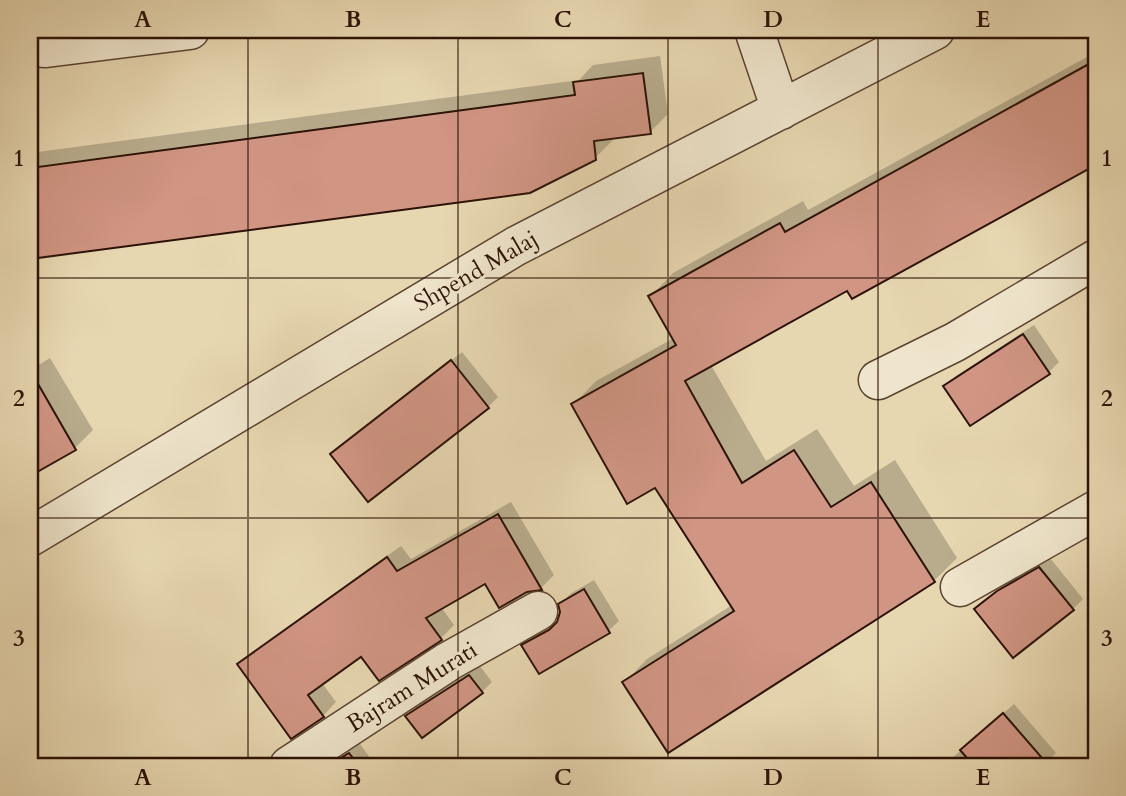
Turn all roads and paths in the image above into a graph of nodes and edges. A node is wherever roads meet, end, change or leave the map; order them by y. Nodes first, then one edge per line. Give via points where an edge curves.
1 (190, 30) edge
2 (754, 30) edge
3 (935, 30) edge
4 (30, 47) edge
5 (781, 110) junction
6 (1096, 259) edge
7 (878, 380) dead end
8 (1096, 510) edge
9 (30, 537) edge
10 (960, 587) dead end
11 (538, 611) dead end
12 (289, 766) edge

1 - 4 street
2 - 5 street
3 - 5 street, Shpend Malaj
5 - 9 street, Shpend Malaj via 516,247
6 - 7 street via 955,342
8 - 10 street
11 - 12 street, Bajram Murati via 449,661

